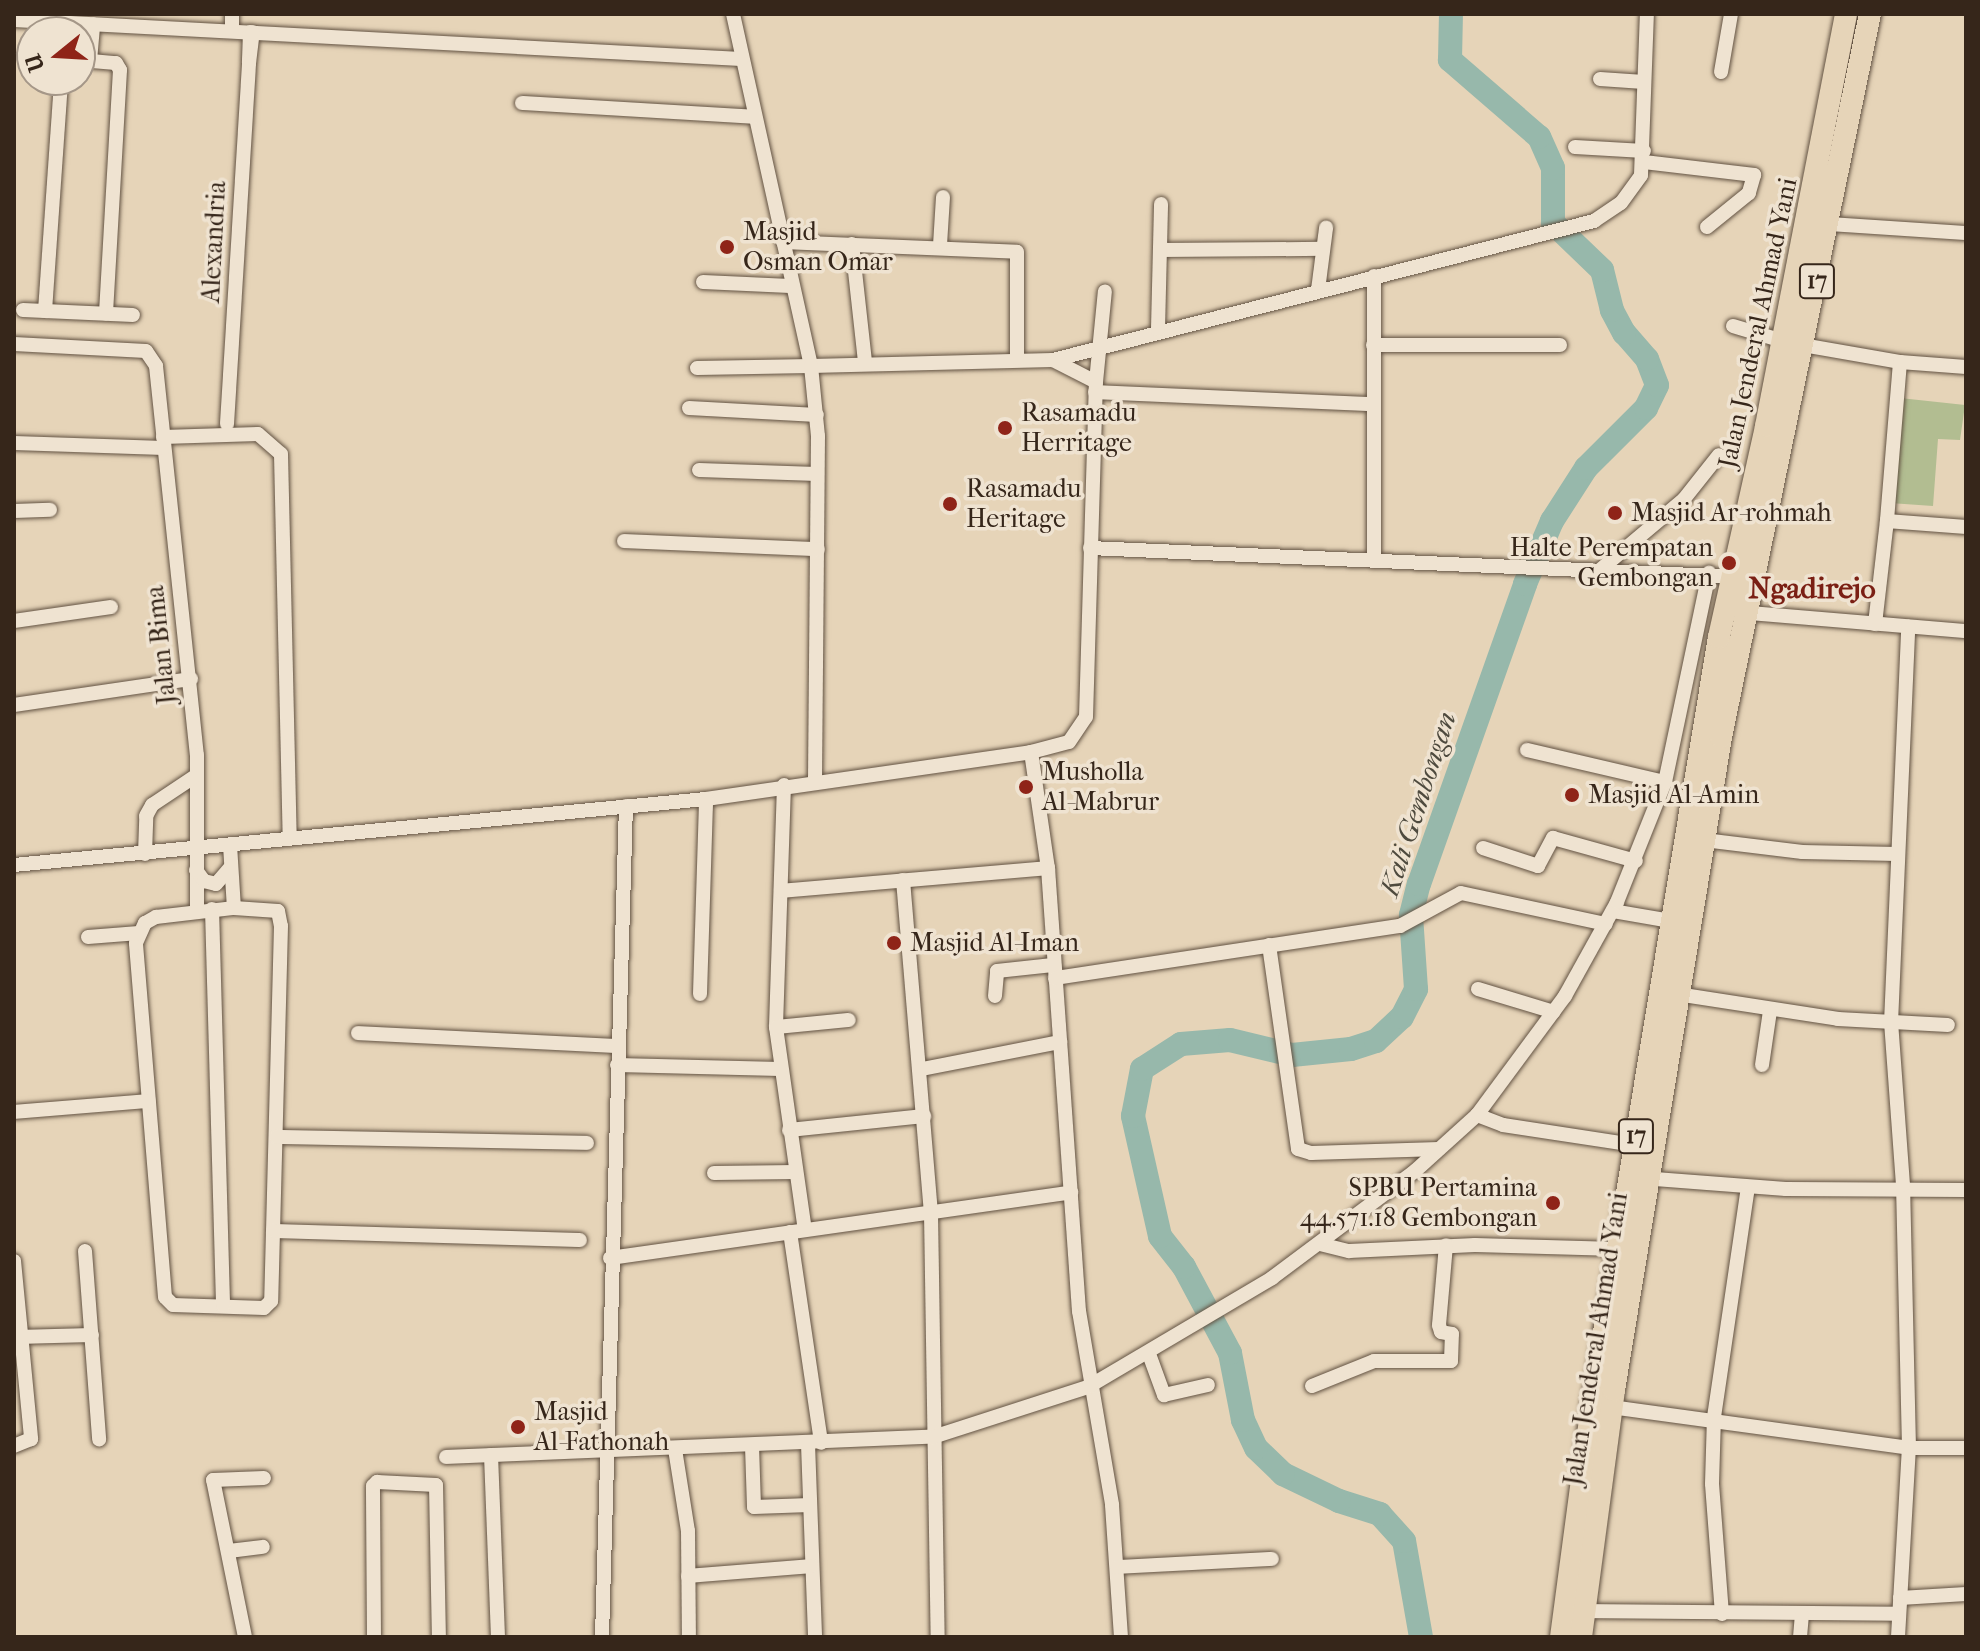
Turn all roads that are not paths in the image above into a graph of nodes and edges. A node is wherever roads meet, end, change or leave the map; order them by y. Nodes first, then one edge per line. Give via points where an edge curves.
1 (232, 14) edge
2 (733, 14) edge
3 (1647, 14) edge
4 (1731, 14) edge
5 (1859, 15) edge
6 (96, 24) edge
7 (232, 31) junction
8 (251, 32) junction
9 (741, 59) junction
10 (96, 62) edge
11 (1721, 72) dead end
12 (1600, 79) dead end
13 (1644, 82) junction
14 (60, 96) edge
15 (522, 103) dead end
16 (755, 117) junction
17 (1575, 147) dead end
18 (1644, 156) junction
19 (943, 197) dead end
20 (1161, 204) dead end
21 (1829, 224) junction
22 (1707, 227) dead end
23 (1326, 228) dead end
24 (1966, 233) edge
25 (783, 242) junction
26 (852, 244) junction
27 (940, 245) junction
28 (1323, 249) junction
29 (1160, 250) junction
30 (1374, 276) junction
31 (703, 282) dead end
32 (790, 286) junction
33 (1318, 290) junction
34 (1105, 291) dead end
35 (23, 310) dead end
36 (45, 311) junction
37 (106, 314) junction
38 (133, 315) dead end
39 (1733, 326) dead end
40 (1158, 329) junction
41 (1793, 343) junction
42 (14, 344) edge
43 (1099, 344) junction
44 (1373, 345) junction
45 (1560, 345) dead end
46 (1017, 358) junction
47 (1053, 360) junction
48 (865, 361) junction
49 (1900, 362) junction
50 (811, 366) junction
51 (1966, 367) edge
52 (697, 368) dead end
53 (1096, 387) junction
54 (1372, 404) junction
55 (689, 408) dead end
56 (817, 415) junction
57 (227, 424) dead end
58 (164, 442) junction
59 (14, 443) edge
60 (1719, 455) dead end
61 (699, 470) dead end
62 (817, 474) junction
63 (50, 510) dead end
64 (14, 511) edge
65 (1887, 521) junction
66 (1966, 527) edge
67 (624, 541) dead end
68 (1090, 548) junction
69 (818, 549) junction
70 (1374, 559) junction
71 (1601, 569) junction
72 (1709, 573) junction
73 (1732, 576) junction
74 (1755, 579) junction
75 (111, 607) dead end
76 (1736, 611) junction
77 (14, 621) edge
78 (1875, 624) junction
79 (1908, 626) junction
80 (1966, 631) edge
81 (191, 679) junction
82 (14, 705) edge
83 (1527, 750) dead end
84 (1031, 752) junction
85 (194, 777) junction
86 (815, 781) junction
87 (1665, 782) junction
88 (784, 785) junction
89 (706, 799) junction
90 (626, 806) junction
91 (290, 838) junction
92 (1704, 840) junction
93 (230, 845) junction
94 (195, 848) junction
95 (1483, 848) dead end
96 (145, 854) junction
97 (1897, 854) junction
98 (14, 856) edge
99 (1636, 861) junction
100 (14, 865) edge
101 (195, 866) junction
102 (231, 866) junction
103 (1048, 868) junction
104 (903, 880) junction
105 (781, 891) junction
106 (234, 908) junction
107 (204, 910) junction
108 (1610, 918) junction
109 (1671, 921) junction
110 (139, 933) junction
111 (88, 937) dead end
112 (1269, 945) junction
113 (1054, 971) junction
114 (1478, 989) dead end
115 (700, 994) dead end
116 (1677, 994) junction
117 (995, 996) dead end
118 (1770, 1011) junction
119 (1554, 1012) junction
120 (849, 1020) dead end
121 (1891, 1023) junction
122 (1948, 1025) dead end
123 (776, 1027) junction
124 (358, 1033) dead end
125 (1060, 1042) junction
126 (619, 1046) junction
127 (617, 1065) junction
128 (1762, 1065) dead end
129 (780, 1069) junction
130 (922, 1069) junction
131 (149, 1101) junction
132 (14, 1112) edge
133 (1477, 1115) junction
134 (924, 1116) junction
135 (789, 1130) junction
136 (276, 1137) junction
137 (587, 1143) dead end
138 (1644, 1147) junction
139 (1439, 1149) junction
140 (796, 1172) junction
141 (714, 1173) dead end
142 (1640, 1177) junction
143 (1748, 1187) junction
144 (1966, 1190) edge
145 (1903, 1191) junction
146 (1071, 1192) junction
147 (931, 1213) junction
148 (805, 1230) junction
149 (273, 1231) junction
150 (790, 1232) junction
151 (580, 1240) dead end
152 (1320, 1244) junction
153 (1446, 1245) junction
154 (1617, 1249) junction
155 (85, 1251) dead end
156 (610, 1258) junction
157 (14, 1261) edge
158 (223, 1306) junction
159 (92, 1335) junction
160 (19, 1337) edge
161 (1149, 1354) junction
162 (1208, 1385) dead end
163 (1312, 1386) dead end
164 (1088, 1387) junction
165 (1611, 1407) junction
166 (1714, 1417) junction
167 (933, 1437) junction
168 (99, 1439) dead end
169 (815, 1443) junction
170 (14, 1446) edge
171 (752, 1446) junction
172 (1909, 1448) junction
173 (1966, 1448) edge
174 (675, 1449) junction
175 (607, 1453) junction
176 (491, 1455) junction
177 (446, 1457) dead end
178 (264, 1478) dead end
179 (810, 1505) junction
180 (263, 1547) dead end
181 (229, 1551) junction
182 (1272, 1559) dead end
183 (812, 1566) junction
184 (1117, 1567) junction
185 (688, 1576) junction
186 (1966, 1594) edge
187 (1900, 1598) junction
188 (1574, 1611) junction
189 (1722, 1614) junction
190 (1899, 1614) junction
191 (1802, 1616) junction
192 (245, 1637) edge
193 (374, 1637) edge
194 (439, 1637) edge
195 (498, 1637) edge
196 (602, 1637) edge
197 (689, 1637) edge
198 (815, 1637) edge
199 (938, 1637) edge
200 (1121, 1637) edge
201 (1561, 1637) edge
202 (1581, 1637) edge
203 (1800, 1637) edge
204 (1898, 1637) edge

1 - 7 street
2 - 9 street
3 - 13 street
4 - 11 street
5 - 21 highway, Jalan Jenderal Ahmad Yani / 17
5 - 41 highway, Jalan Jenderal Ahmad Yani / 17
6 - 7 street
7 - 8 street
8 - 9 street
8 - 57 street, Alexandria
9 - 16 street
10 - 37 street via 116,63 121,76
12 - 13 street
13 - 18 street
14 - 36 street
15 - 16 street
16 - 25 street
17 - 18 street
18 - 22 street via 1754,175 1749,193
18 - 30 street via 1621,203 1571,228
19 - 27 street
20 - 29 street
21 - 24 street
21 - 41 highway, Jalan Jenderal Ahmad Yani / 17
23 - 28 street
25 - 26 street
25 - 32 street
26 - 27 street
26 - 48 street
27 - 46 street via 1017,252
28 - 29 street
28 - 33 street
29 - 40 street
30 - 33 street
30 - 44 street
31 - 32 street
32 - 50 street
33 - 40 street
34 - 43 street
35 - 36 street
36 - 37 street
37 - 38 street
39 - 41 street
40 - 43 street
41 - 49 street
41 - 73 highway, Jalan Jenderal Ahmad Yani / 17
41 - 74 highway, Jalan Jenderal Ahmad Yani / 17
42 - 58 street, Jalan Bima via 146,351 156,366
43 - 47 street
43 - 53 street
44 - 45 street
44 - 54 street
46 - 47 street
46 - 48 street
47 - 53 street
48 - 50 street
49 - 51 street
49 - 65 street
50 - 52 street
50 - 56 street
53 - 54 street
53 - 68 street
54 - 70 street
55 - 56 street
56 - 62 street
58 - 59 street
58 - 81 street, Jalan Bima
58 - 91 street via 258,434 281,454
60 - 71 street via 1684,499
61 - 62 street
62 - 69 street
63 - 64 street
65 - 66 street
65 - 78 street
67 - 69 street
68 - 70 street
68 - 84 street via 1086,717 1069,742
69 - 86 street
70 - 71 street
71 - 72 street
72 - 73 street
72 - 87 street
73 - 74 street
73 - 76 highway, Jalan Jenderal Ahmad Yani / 17
74 - 76 highway, Jalan Jenderal Ahmad Yani / 17
75 - 77 street
76 - 78 street
76 - 92 highway, Jalan Jenderal Ahmad Yani / 17
76 - 109 highway, Jalan Jenderal Ahmad Yani / 17
78 - 79 street
79 - 80 street
79 - 97 street
81 - 82 street
81 - 85 street, Jalan Bima
83 - 87 street
84 - 86 street
84 - 103 street
85 - 94 street, Jalan Bima
85 - 96 street via 152,805 146,816
86 - 88 street
87 - 99 street
88 - 89 street
88 - 105 street
89 - 90 street
89 - 115 street
90 - 91 street
90 - 126 street
91 - 93 street
92 - 97 street via 1802,852
92 - 116 highway, Jalan Jenderal Ahmad Yani / 17
93 - 94 street
93 - 102 street
94 - 96 street
94 - 101 street
95 - 99 street via 1538,866 1553,838
96 - 100 street
97 - 121 street
98 - 100 street
99 - 108 street
101 - 102 street via 210,884 227,878
101 - 107 street
102 - 106 street
103 - 104 street
103 - 113 street
104 - 105 street
104 - 130 street
105 - 123 street
106 - 107 street
106 - 136 street via 278,911
107 - 110 street via 156,917
107 - 158 street
108 - 109 street
108 - 112 street via 1474,893 1448,897 1417,921 1400,926
108 - 119 street
109 - 138 highway, Jalan Jenderal Ahmad Yani / 17
110 - 111 street
110 - 131 street
112 - 113 street
112 - 139 street via 1298,1149
113 - 117 street via 997,971
113 - 125 street
114 - 119 street
116 - 118 street
116 - 138 highway, Jalan Jenderal Ahmad Yani / 17
118 - 121 street
118 - 128 street
119 - 133 street
120 - 123 street
121 - 122 street
121 - 145 street
123 - 129 street
124 - 126 street
125 - 130 street
125 - 146 street
126 - 127 street
127 - 129 street
127 - 156 street
129 - 135 street
130 - 134 street
131 - 132 street
131 - 158 street via 167,1303
133 - 138 street via 1503,1125
133 - 139 street
134 - 135 street
134 - 147 street
135 - 140 street
136 - 137 street
136 - 149 street
138 - 142 highway, Jalan Jenderal Ahmad Yani / 17
139 - 152 street
140 - 141 street
140 - 148 street
142 - 143 street
142 - 154 highway, Jalan Jenderal Ahmad Yani / 17
142 - 165 highway, Jalan Jenderal Ahmad Yani / 17
143 - 145 street
143 - 166 street
144 - 145 street
145 - 172 street
146 - 147 street
146 - 164 street
147 - 148 street
147 - 167 street
148 - 150 street
149 - 151 street
149 - 158 street via 269,1306
150 - 156 street
150 - 169 street
152 - 153 street via 1349,1251
152 - 161 street
153 - 154 street
153 - 163 street via 1439,1325 1441,1332 1452,1334 1451,1361 1374,1361
154 - 188 highway, Jalan Jenderal Ahmad Yani / 17
155 - 159 street
156 - 175 street
157 - 160 street
159 - 160 street
159 - 168 street
160 - 170 street via 31,1439
161 - 162 street via 1164,1395
161 - 164 street
164 - 167 street
164 - 184 street via 1110,1490
165 - 166 street
165 - 188 highway, Jalan Jenderal Ahmad Yani / 17
166 - 172 street
166 - 189 street via 1712,1484
167 - 169 street
167 - 199 street
169 - 171 street
169 - 179 street
171 - 174 street
171 - 179 street via 754,1507
172 - 173 street
172 - 187 street
174 - 175 street
174 - 185 street
175 - 176 street
175 - 196 street
176 - 177 street
176 - 195 street
178 - 181 street via 213,1480
179 - 183 street
180 - 181 street
181 - 192 street
182 - 184 street
183 - 185 street
183 - 198 street
184 - 200 street
185 - 197 street
186 - 187 street
187 - 190 street
188 - 189 street
188 - 201 highway, Jalan Jenderal Ahmad Yani / 17
188 - 202 highway, Jalan Jenderal Ahmad Yani / 17
189 - 191 street
190 - 191 street
190 - 204 street
191 - 203 street
193 - 194 street via 377,1482 436,1485

